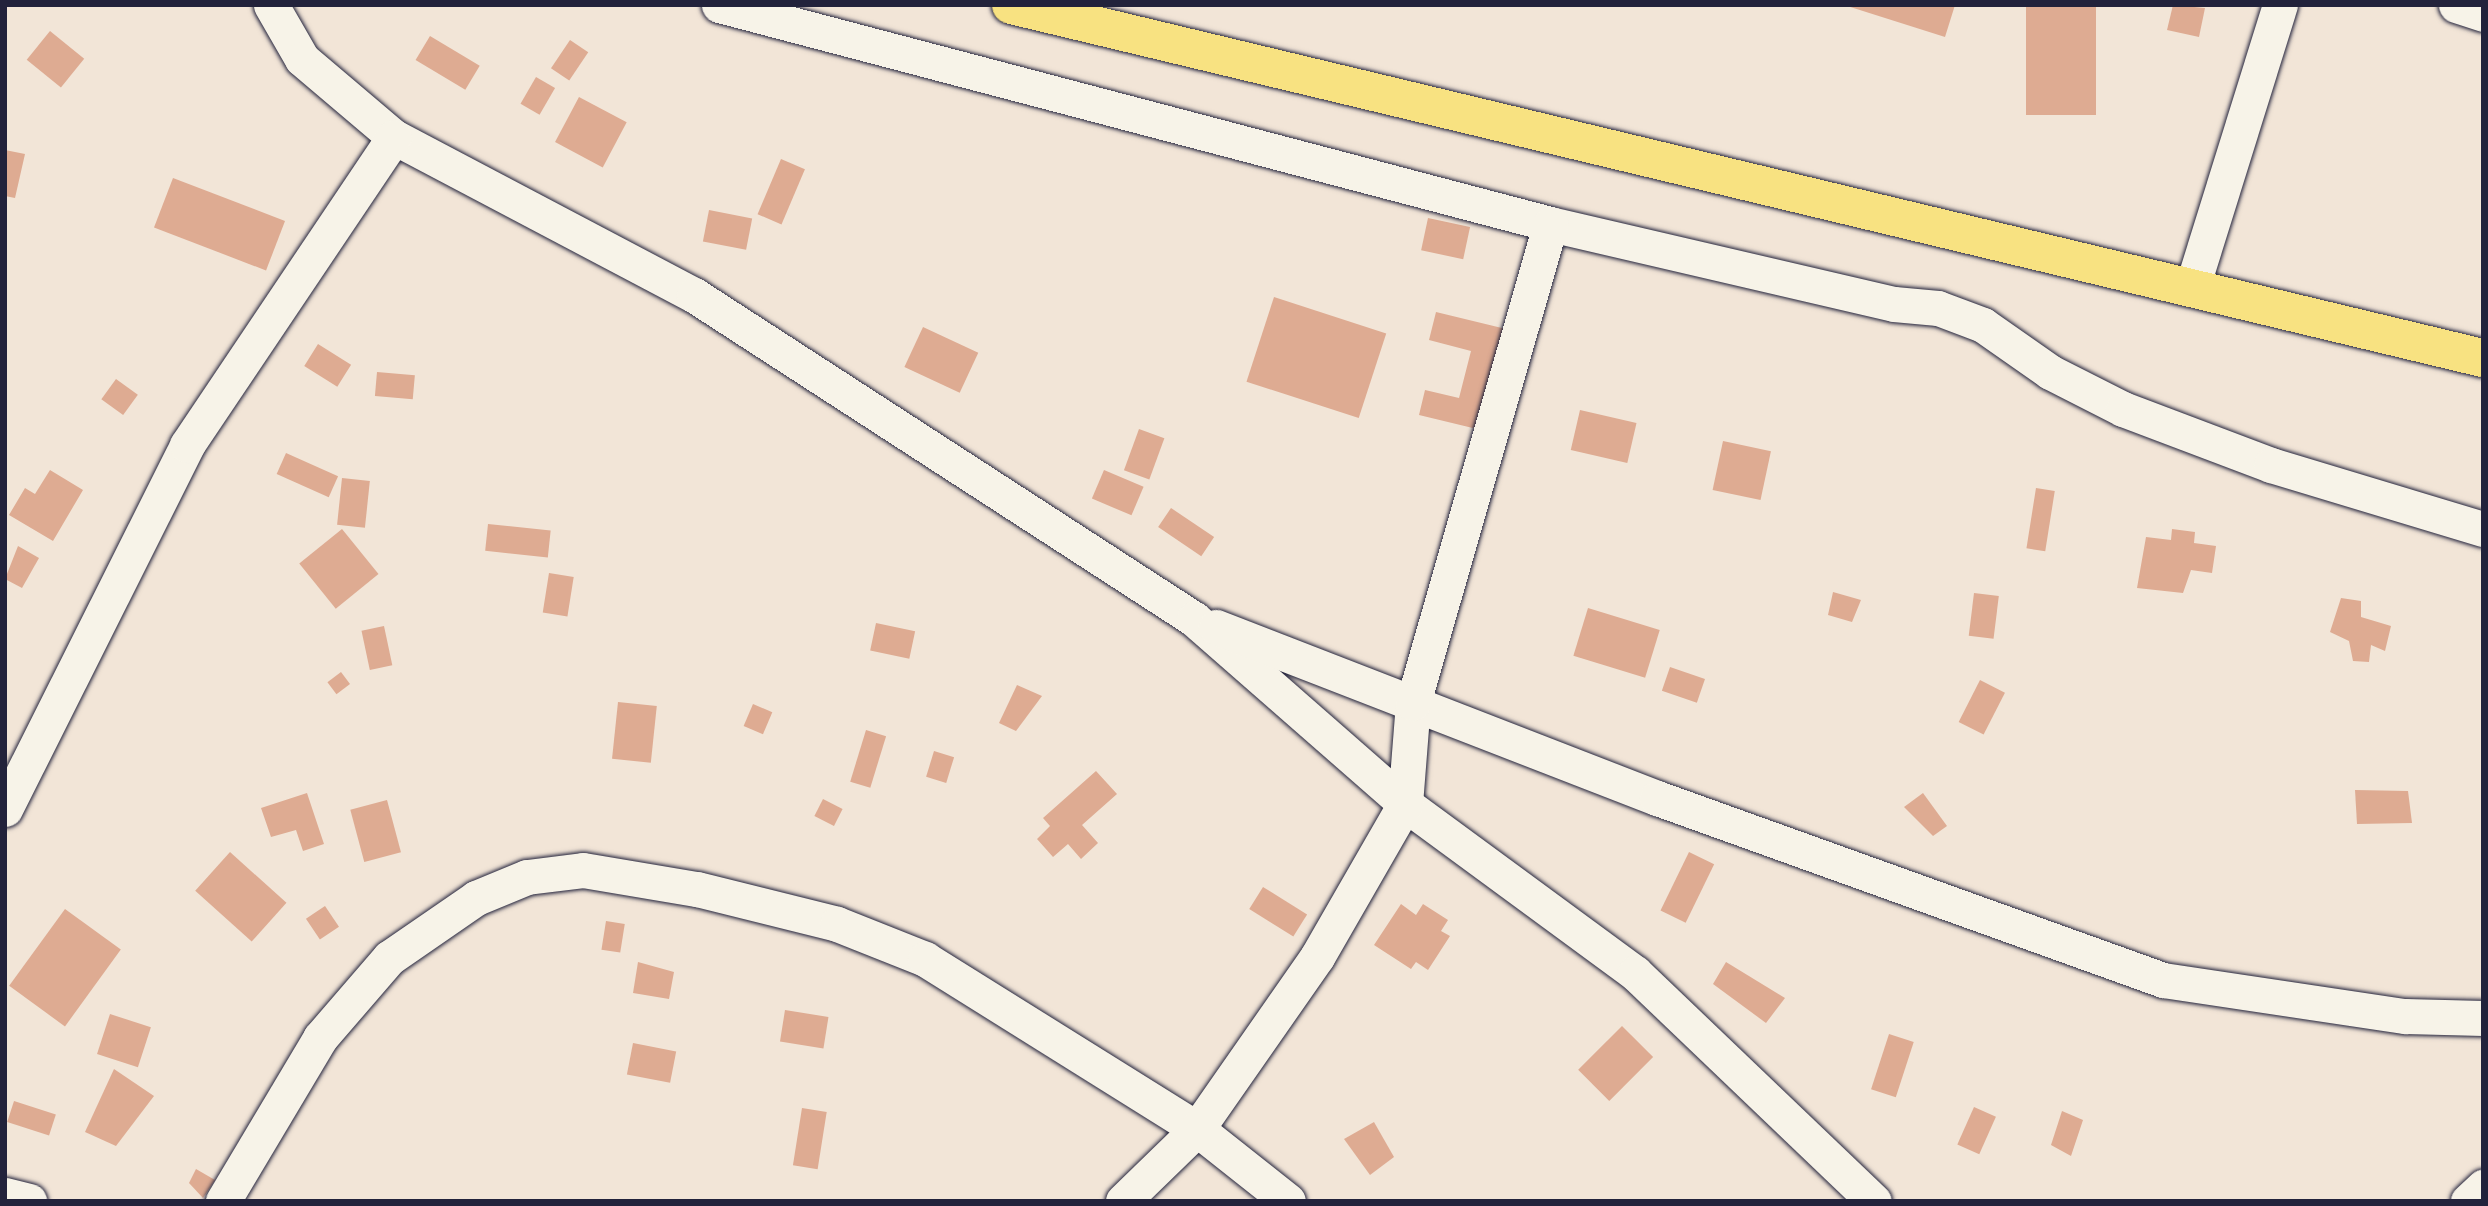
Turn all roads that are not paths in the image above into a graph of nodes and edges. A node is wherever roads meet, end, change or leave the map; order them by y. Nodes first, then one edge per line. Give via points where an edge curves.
1 (271, 5) edge
2 (719, 5) edge
3 (1011, 5) edge
4 (2280, 5) edge
5 (2456, 5) edge
6 (2483, 13) edge
7 (394, 137) junction
8 (1550, 224) junction
9 (2193, 284) junction
10 (2483, 358) edge
11 (2483, 529) edge
12 (1194, 619) junction
13 (1413, 703) junction
14 (1405, 804) junction
15 (5, 808) edge
16 (2483, 1018) edge
17 (1197, 1129) junction
18 (2483, 1187) edge
19 (5, 1195) edge
20 (29, 1201) edge
21 (223, 1201) edge
22 (1122, 1201) edge
23 (1288, 1201) edge
24 (1874, 1201) edge
25 (2468, 1201) edge

1 - 7 street via 302,59
2 - 8 street
3 - 9 main road
4 - 9 street
5 - 6 street
7 - 12 street via 694,295
7 - 15 street via 187,445
8 - 11 street via 1894,304 1938,308 1983,325 2050,372 2123,408 2271,465
8 - 13 street
9 - 10 main road
12 - 13 street
12 - 14 street
13 - 14 street
13 - 16 street via 2163,980 2405,1016
14 - 17 street via 1317,957
14 - 24 street via 1635,973
17 - 21 street via 925,959 837,924 697,889 583,870 527,877 476,898 389,958 320,1038
17 - 22 street
17 - 23 street
18 - 25 street
19 - 20 street

